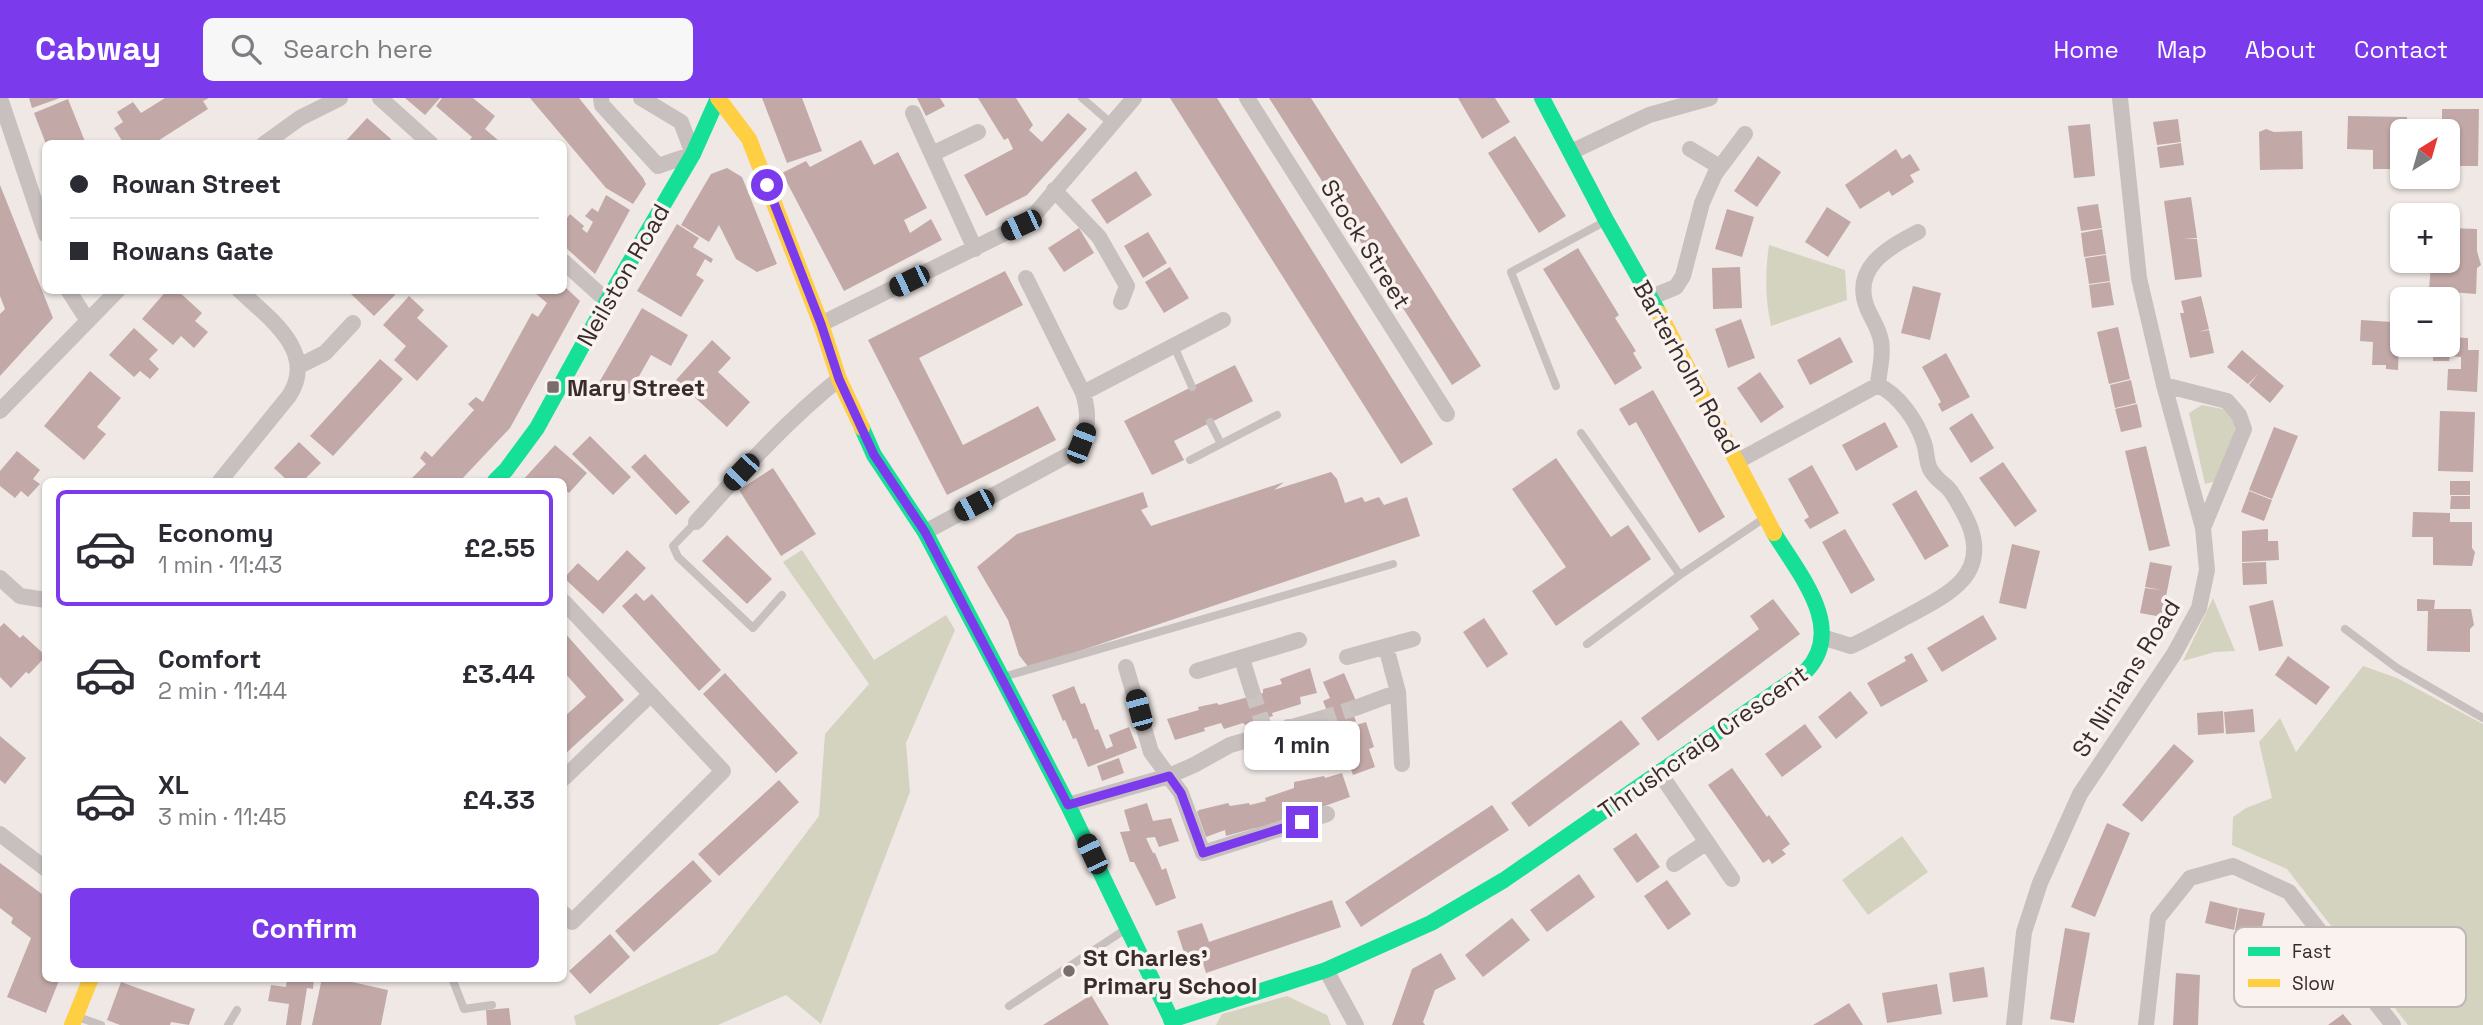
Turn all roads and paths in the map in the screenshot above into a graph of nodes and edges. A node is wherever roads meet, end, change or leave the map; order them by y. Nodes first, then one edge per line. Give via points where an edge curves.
1 (0, 98) edge
2 (340, 98) edge
3 (380, 98) edge
4 (601, 98) edge
5 (641, 98) edge
6 (718, 98) edge
7 (1082, 98) edge
8 (1134, 98) edge
9 (1247, 98) edge
10 (1542, 98) edge
11 (1710, 98) edge
12 (2120, 98) edge
13 (913, 113) dead end
14 (1112, 124) junction
15 (978, 132) dead end
16 (1745, 134) dead end
17 (270, 140) edge
18 (427, 140) edge
19 (1690, 149) dead end
20 (1571, 152) junction
21 (693, 154) junction
22 (932, 154) junction
23 (1720, 167) junction
24 (1054, 190) junction
25 (1606, 220) junction
26 (42, 223) edge
27 (1918, 232) dead end
28 (975, 249) junction
29 (567, 265) edge
30 (1026, 278) dead end
31 (71, 294) edge
32 (114, 294) edge
33 (243, 294) edge
34 (1649, 298) junction
35 (607, 301) junction
36 (1121, 302) dead end
37 (1223, 320) dead end
38 (88, 321) junction
39 (353, 323) dead end
40 (821, 324) junction
41 (1174, 346) junction
42 (299, 366) junction
43 (839, 379) junction
44 (1878, 385) junction
45 (2164, 385) junction
46 (1556, 386) dead end
47 (1192, 387) dead end
48 (1083, 393) junction
49 (0, 411) edge
50 (1447, 414) dead end
51 (1277, 415) dead end
52 (1210, 422) dead end
53 (1581, 433) dead end
54 (1221, 444) junction
55 (1190, 460) dead end
56 (1738, 461) junction
57 (222, 478) edge
58 (498, 478) edge
59 (1765, 517) junction
60 (696, 522) joint
61 (2203, 528) junction
62 (925, 532) junction
63 (1393, 564) dead end
64 (1680, 575) junction
65 (0, 578) edge
66 (782, 595) dead end
67 (42, 599) edge
68 (567, 605) edge
69 (2344, 629) dead end
70 (1825, 638) junction
71 (1413, 639) dead end
72 (1299, 640) dead end
73 (1587, 644) dead end
74 (1386, 647) junction
75 (1347, 657) dead end
76 (1242, 659) junction
77 (1126, 667) dead end
78 (1197, 671) dead end
79 (1002, 678) junction
80 (1252, 691) tunnel mouth
81 (1398, 692) junction
82 (651, 694) junction
83 (1358, 707) tunnel mouth
84 (2483, 718) edge
85 (1320, 719) tunnel mouth
86 (1288, 727) junction
87 (1298, 758) dead end
88 (1402, 764) dead end
89 (1659, 772) junction
90 (567, 775) edge
91 (1169, 776) junction
92 (1068, 805) junction
93 (1327, 814) dead end
94 (0, 834) edge
95 (1706, 842) junction
96 (1674, 864) dead end
97 (42, 866) edge
98 (1732, 879) dead end
99 (567, 917) edge
100 (2316, 927) edge
101 (1127, 928) junction
102 (1326, 970) junction
103 (89, 982) edge
104 (454, 982) edge
105 (492, 1006) dead end
106 (1009, 1006) dead end
107 (2379, 1007) edge
108 (237, 1010) dead end
109 (74, 1020) edge
110 (1172, 1023) edge
111 (101, 1025) edge
112 (228, 1025) edge
113 (1356, 1025) edge
114 (2014, 1025) edge
115 (2146, 1025) edge
116 (2393, 1025) edge

1 - 26 street
2 - 17 street
3 - 18 street
4 - 21 street via 658,166
5 - 21 street via 681,122
6 - 21 street, Neilston Road
6 - 40 street via 749,139
7 - 14 lane
8 - 14 street
9 - 50 street, Stock Street
10 - 20 street, Barterholm Road
11 - 20 street via 1649,115
12 - 45 street, St Ninians Road via 2139,278
13 - 22 street
14 - 24 street
15 - 22 street
16 - 23 street
19 - 23 street
20 - 25 street, Barterholm Road
21 - 35 street, Neilston Road
22 - 28 street
23 - 34 street via 1693,229 1684,276 1676,287
24 - 28 street via 1021,225
24 - 36 street via 1100,237 1127,286
25 - 34 street, Barterholm Road
25 - 46 lane via 1511,272
27 - 44 street via 1881,253 1865,279 1867,309 1882,344
28 - 40 street
29 - 35 street
30 - 48 street
31 - 38 street
32 - 38 street
33 - 42 street via 285,333
34 - 56 street, Barterholm Road
35 - 58 street, Neilston Road via 537,428
37 - 41 street
38 - 49 street
39 - 42 street via 325,353
40 - 43 street
41 - 47 lane
41 - 48 street
42 - 57 street via 297,384 289,396
43 - 60 street via 766,446
43 - 62 street via 874,455
44 - 56 street
44 - 70 street, Thrushcraig Crescent via 1903,406 1924,442 1926,461 1935,478 1949,490 1966,519 1974,553 1966,577 1947,595 1851,646
45 - 61 street, St Ninians Road
45 - 61 street via 2227,401 2244,429
48 - 62 street via 1087,427 1072,453
51 - 54 lane
52 - 54 lane
53 - 64 lane
54 - 55 lane
56 - 59 street, Barterholm Road
59 - 64 lane
59 - 70 street, Barterholm Road via 1816,604
60 - 66 lane via 673,546 678,557 752,628
61 - 114 street, St Ninians Road via 2207,570 2199,608 2174,654 2080,794 2040,883 2024,932
62 - 79 street
63 - 79 lane
64 - 73 lane
65 - 67 street via 20,596
68 - 82 street
69 - 84 lane via 2397,668
70 - 89 street, Thrushcraig Crescent via 1820,654 1806,671
71 - 74 street
72 - 76 street
74 - 75 street
74 - 81 street
76 - 78 street
76 - 80 street
77 - 91 street via 1150,752
79 - 92 street
81 - 83 street
81 - 88 street
82 - 90 street
82 - 99 street via 723,771 572,922
85 - 86 street
86 - 87 street
86 - 91 street via 1230,745
89 - 95 street
89 - 102 street, Thrushcraig Crescent via 1494,886 1432,923
91 - 92 street
91 - 93 street via 1181,793 1203,853
92 - 101 street
94 - 97 street
95 - 96 street
95 - 98 street
100 - 115 street via 2289,892 2233,866 2190,878 2158,918
101 - 106 lane
101 - 110 street
102 - 110 street, Thrushcraig Crescent
102 - 113 street
103 - 109 street
104 - 105 lane via 464,1009
107 - 116 street
108 - 112 lane
109 - 111 lane

